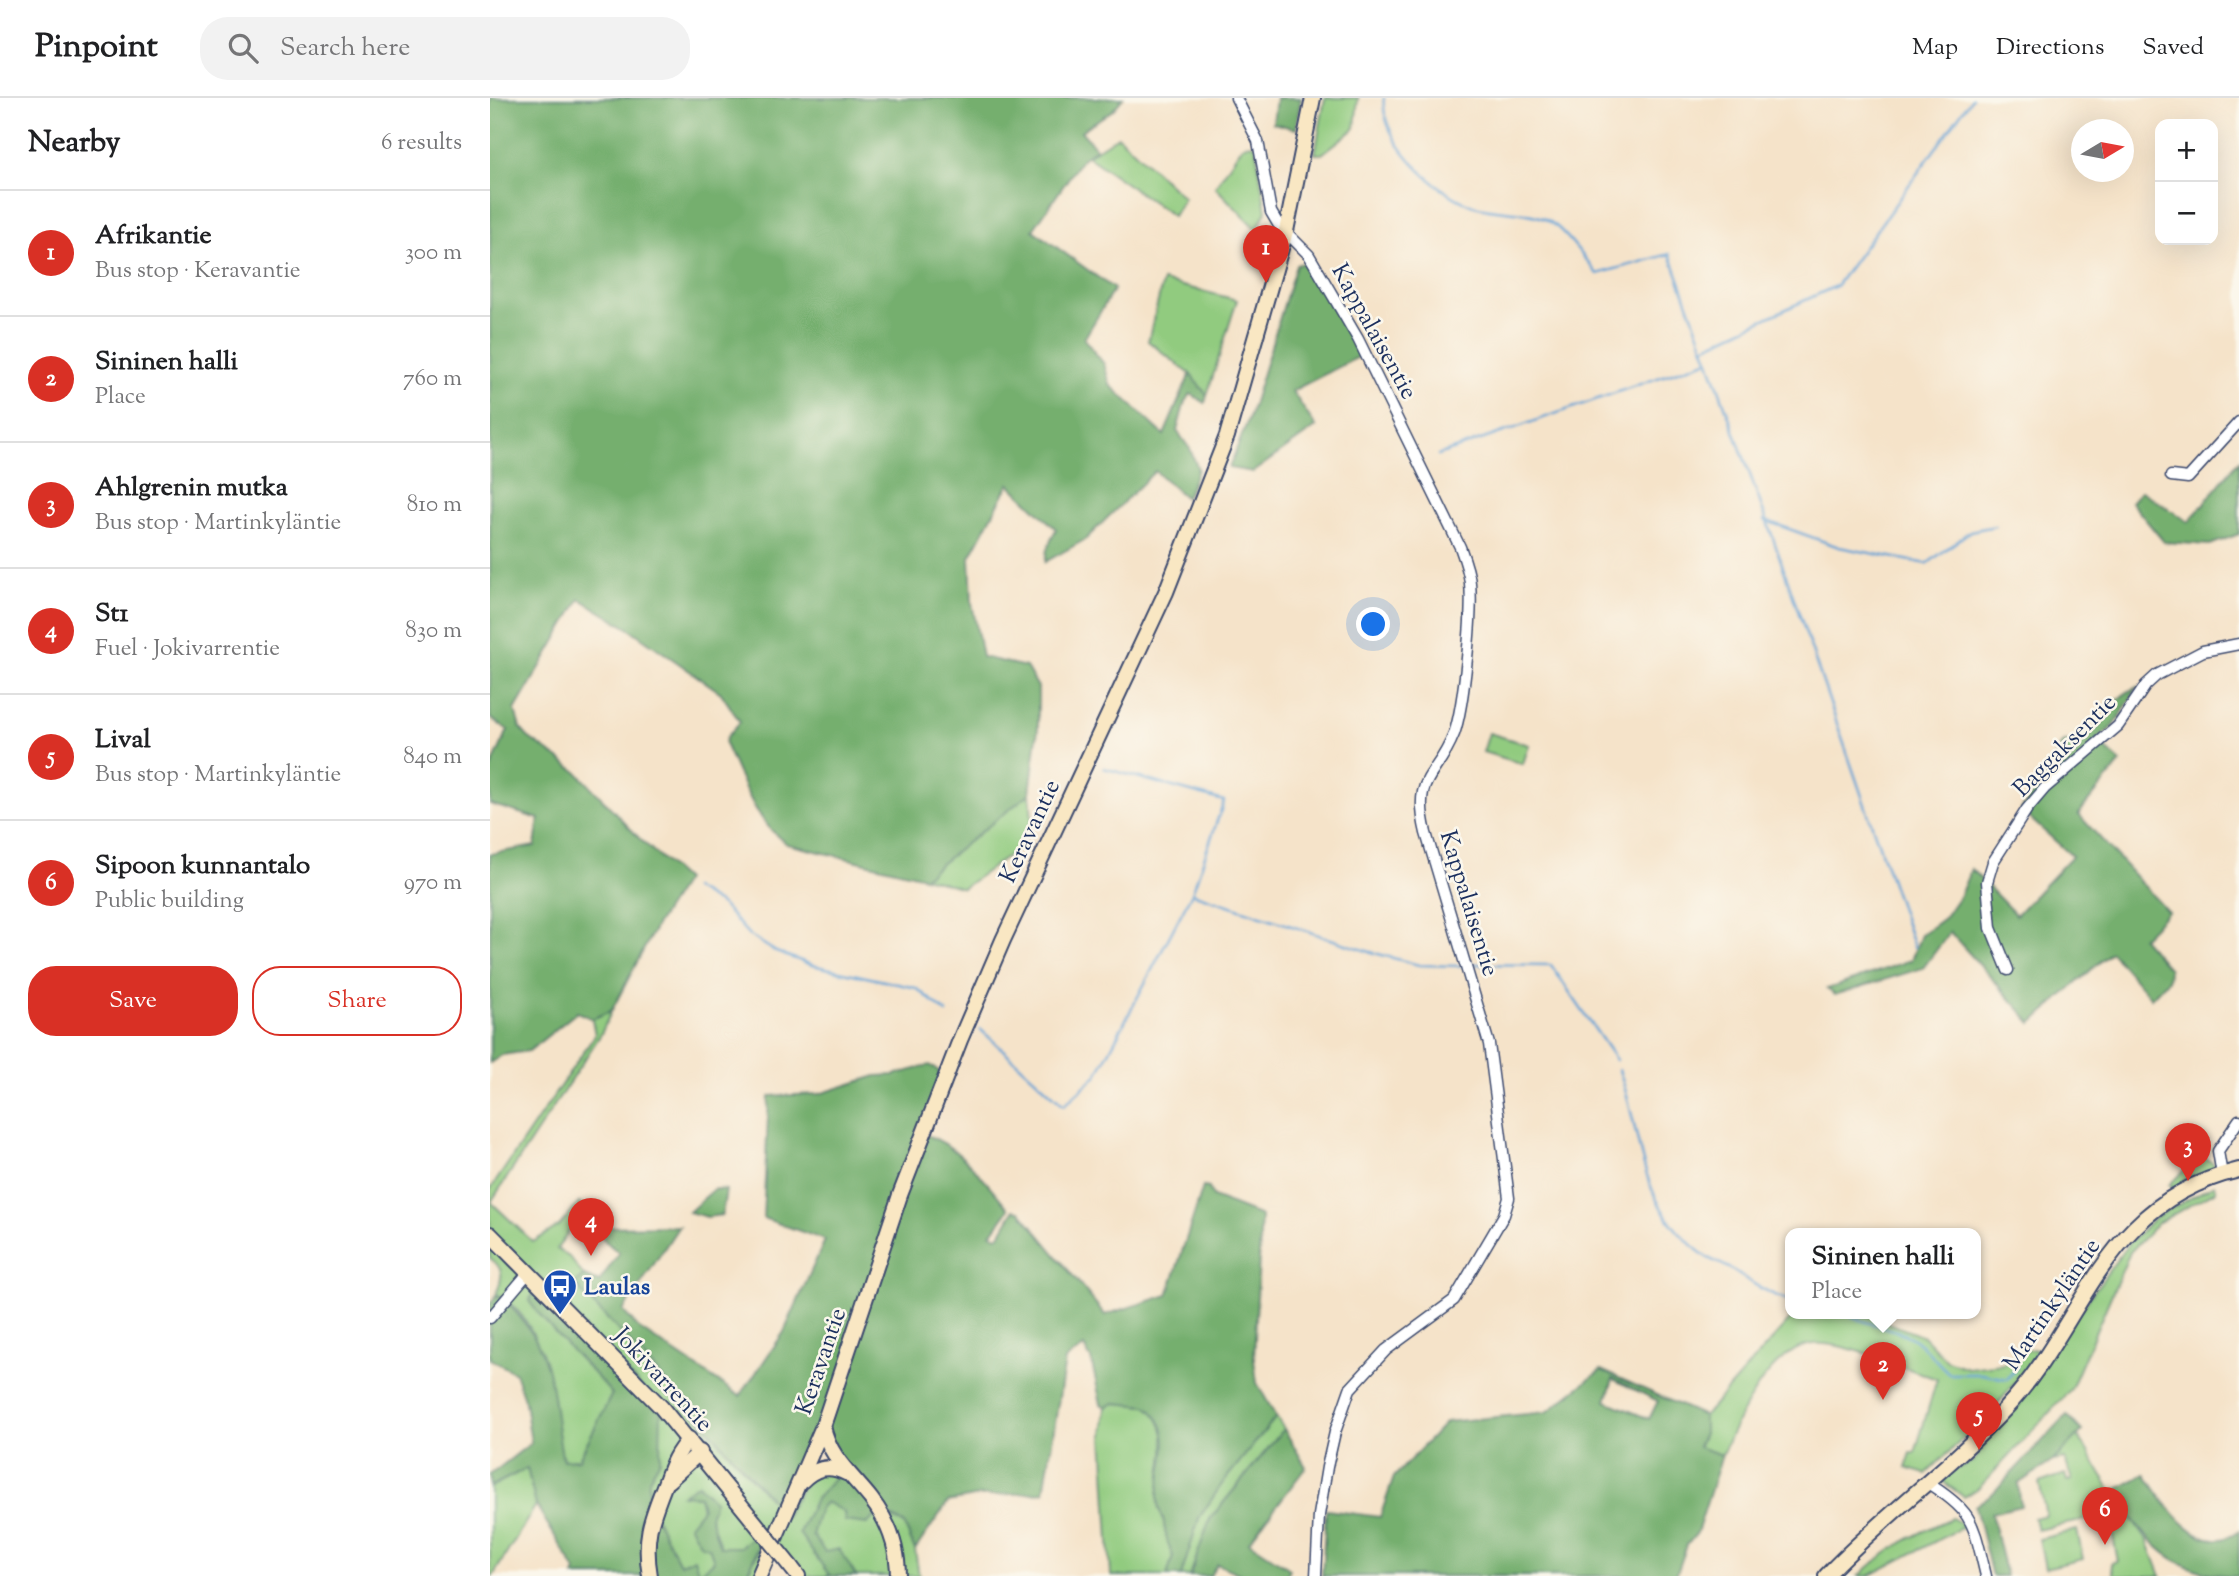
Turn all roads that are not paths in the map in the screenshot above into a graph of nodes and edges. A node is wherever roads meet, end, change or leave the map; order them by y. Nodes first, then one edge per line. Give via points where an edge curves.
1 (1236, 98) edge
2 (1313, 98) edge
3 (1286, 232) junction
4 (2239, 422) edge
5 (2171, 475) dead end
6 (2239, 644) edge
7 (2008, 970) dead end
8 (2239, 1120) edge
9 (2239, 1170) edge
10 (2222, 1175) junction
11 (490, 1234) edge
12 (529, 1272) junction
13 (490, 1318) edge
14 (823, 1426) junction
15 (689, 1438) junction
16 (700, 1452) junction
17 (849, 1475) junction
18 (801, 1482) junction
19 (1926, 1482) junction
20 (664, 1485) junction
21 (795, 1572) edge
22 (650, 1576) edge
23 (759, 1576) edge
24 (898, 1576) edge
25 (1316, 1576) edge
26 (1826, 1576) edge
27 (1986, 1576) edge

1 - 3 street, Kappalaisentie via 1258,141 1271,212
2 - 3 main road, Keravantie
3 - 14 main road, Keravantie via 1242,389 1199,510 1126,683 960,1040 901,1195
3 - 25 street, Kappalaisentie via 1309,255 1387,392 1460,547 1470,579 1460,711 1453,736 1423,785 1421,804 1489,1044 1509,1188 1504,1215 1454,1300 1386,1350 1350,1389 1329,1458
4 - 5 street via 2189,478
6 - 7 street, Baggaksentie via 2203,651 2157,675 2118,726 2045,788 2027,810 1993,862 1987,881 1991,928
8 - 10 street via 2218,1151
9 - 10 main road, Martinkyläntie
10 - 19 main road, Martinkyläntie via 2169,1200 2124,1238 2098,1270 2023,1388
11 - 12 main road, Jokivarrentie
12 - 13 street
12 - 15 main road, Jokivarrentie
14 - 17 main road via 827,1443
14 - 18 main road, Keravantie
15 - 16 main road, Jokivarrentie
15 - 20 main road via 674,1458
16 - 20 main road
16 - 21 main road, Jokivarrentie, bridge
17 - 18 main road via 822,1468
17 - 24 main road via 887,1527
18 - 23 main road, Keravantie
19 - 26 main road, Martinkyläntie
19 - 27 street via 1968,1513
20 - 22 main road via 648,1529

